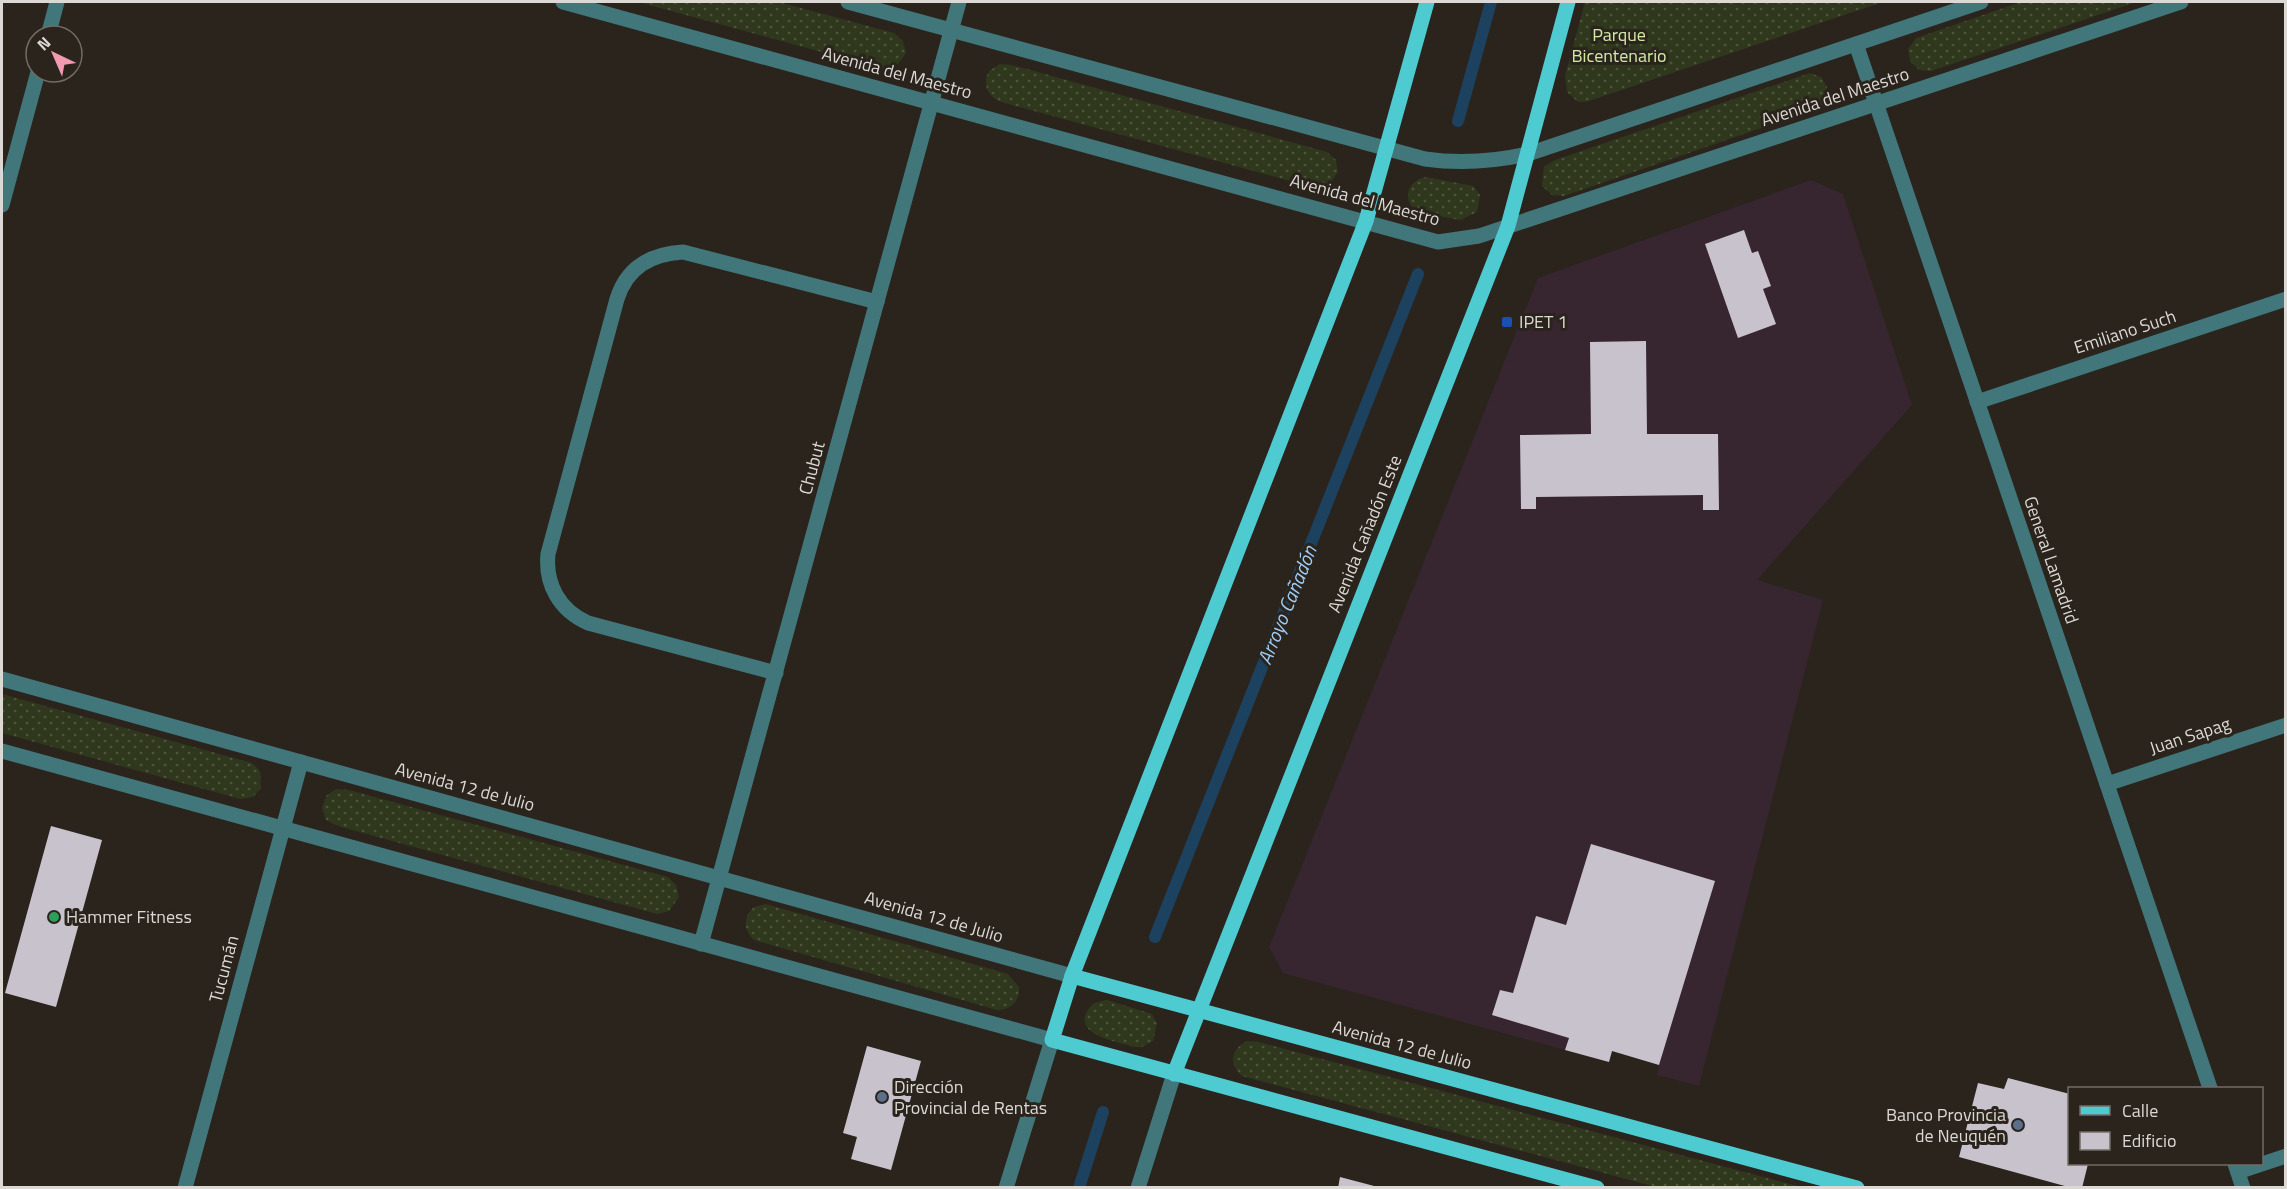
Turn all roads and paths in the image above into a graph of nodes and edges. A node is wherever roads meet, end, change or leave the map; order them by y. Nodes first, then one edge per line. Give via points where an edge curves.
1 (57, 2) edge
2 (562, 2) edge
3 (848, 2) edge
4 (959, 2) edge
5 (1427, 2) edge
6 (1568, 2) edge
7 (1981, 2) edge
8 (2181, 2) edge
9 (51, 24) edge
10 (951, 30) junction
11 (1856, 44) junction
12 (35, 84) edge
13 (931, 102) junction
14 (1876, 104) junction
15 (1387, 149) junction
16 (1527, 154) junction
17 (2, 205) edge
18 (1366, 221) junction
19 (1508, 226) junction
20 (2286, 299) edge
21 (877, 302) junction
22 (1977, 402) junction
23 (776, 673) junction
24 (2, 679) edge
25 (2286, 725) edge
26 (2, 751) edge
27 (301, 762) junction
28 (2107, 784) junction
29 (283, 828) junction
30 (720, 878) junction
31 (701, 944) junction
32 (1072, 976) junction
33 (1198, 1010) junction
34 (1052, 1040) junction
35 (1174, 1074) junction
36 (2209, 1087) edge
37 (2286, 1156) edge
38 (2263, 1162) edge
39 (2237, 1168) edge
40 (185, 1188) edge
41 (1006, 1188) edge
42 (1138, 1188) edge
43 (1596, 1188) edge
44 (1857, 1188) edge
45 (2243, 1188) edge

1 - 9 street
2 - 13 street, Avenida del Maestro
3 - 10 street
4 - 10 street, Chubut
5 - 15 main road
6 - 16 main road, Avenida Cañadón Este
7 - 11 street
8 - 14 street, Avenida del Maestro
10 - 13 street, Chubut
10 - 15 street
11 - 14 street, General Lamadrid
11 - 16 street
12 - 17 street
13 - 18 street, Avenida del Maestro
13 - 21 street, Chubut
14 - 19 street, Avenida del Maestro
14 - 22 street, General Lamadrid
15 - 16 street via 1451,163 1477,163
15 - 18 main road
16 - 19 main road, Avenida Cañadón Este
18 - 19 street, Avenida del Maestro via 1438,242 1458,241
18 - 32 main road
19 - 33 main road, Avenida Cañadón Este
20 - 22 street, Emiliano Such
21 - 23 street, Chubut
21 - 23 street via 694,254 670,253 646,260 627,278 620,288 605,343 548,554 555,595 570,613 588,623
22 - 28 street, General Lamadrid
23 - 30 street, Chubut
24 - 27 street, Avenida 12 de Julio
25 - 28 street, Juan Sapag
26 - 29 street
27 - 29 street, Tucumán
27 - 30 street, Avenida 12 de Julio
28 - 36 street, General Lamadrid
29 - 31 street
29 - 40 street, Tucumán
30 - 31 street, Chubut
30 - 32 street, Avenida 12 de Julio
31 - 34 street
32 - 33 main road, Avenida 12 de Julio
32 - 34 main road
33 - 35 main road, Avenida Cañadón Este
33 - 44 main road, Avenida 12 de Julio
34 - 35 main road
34 - 41 street
35 - 42 street
35 - 43 main road
37 - 38 street
39 - 45 street

